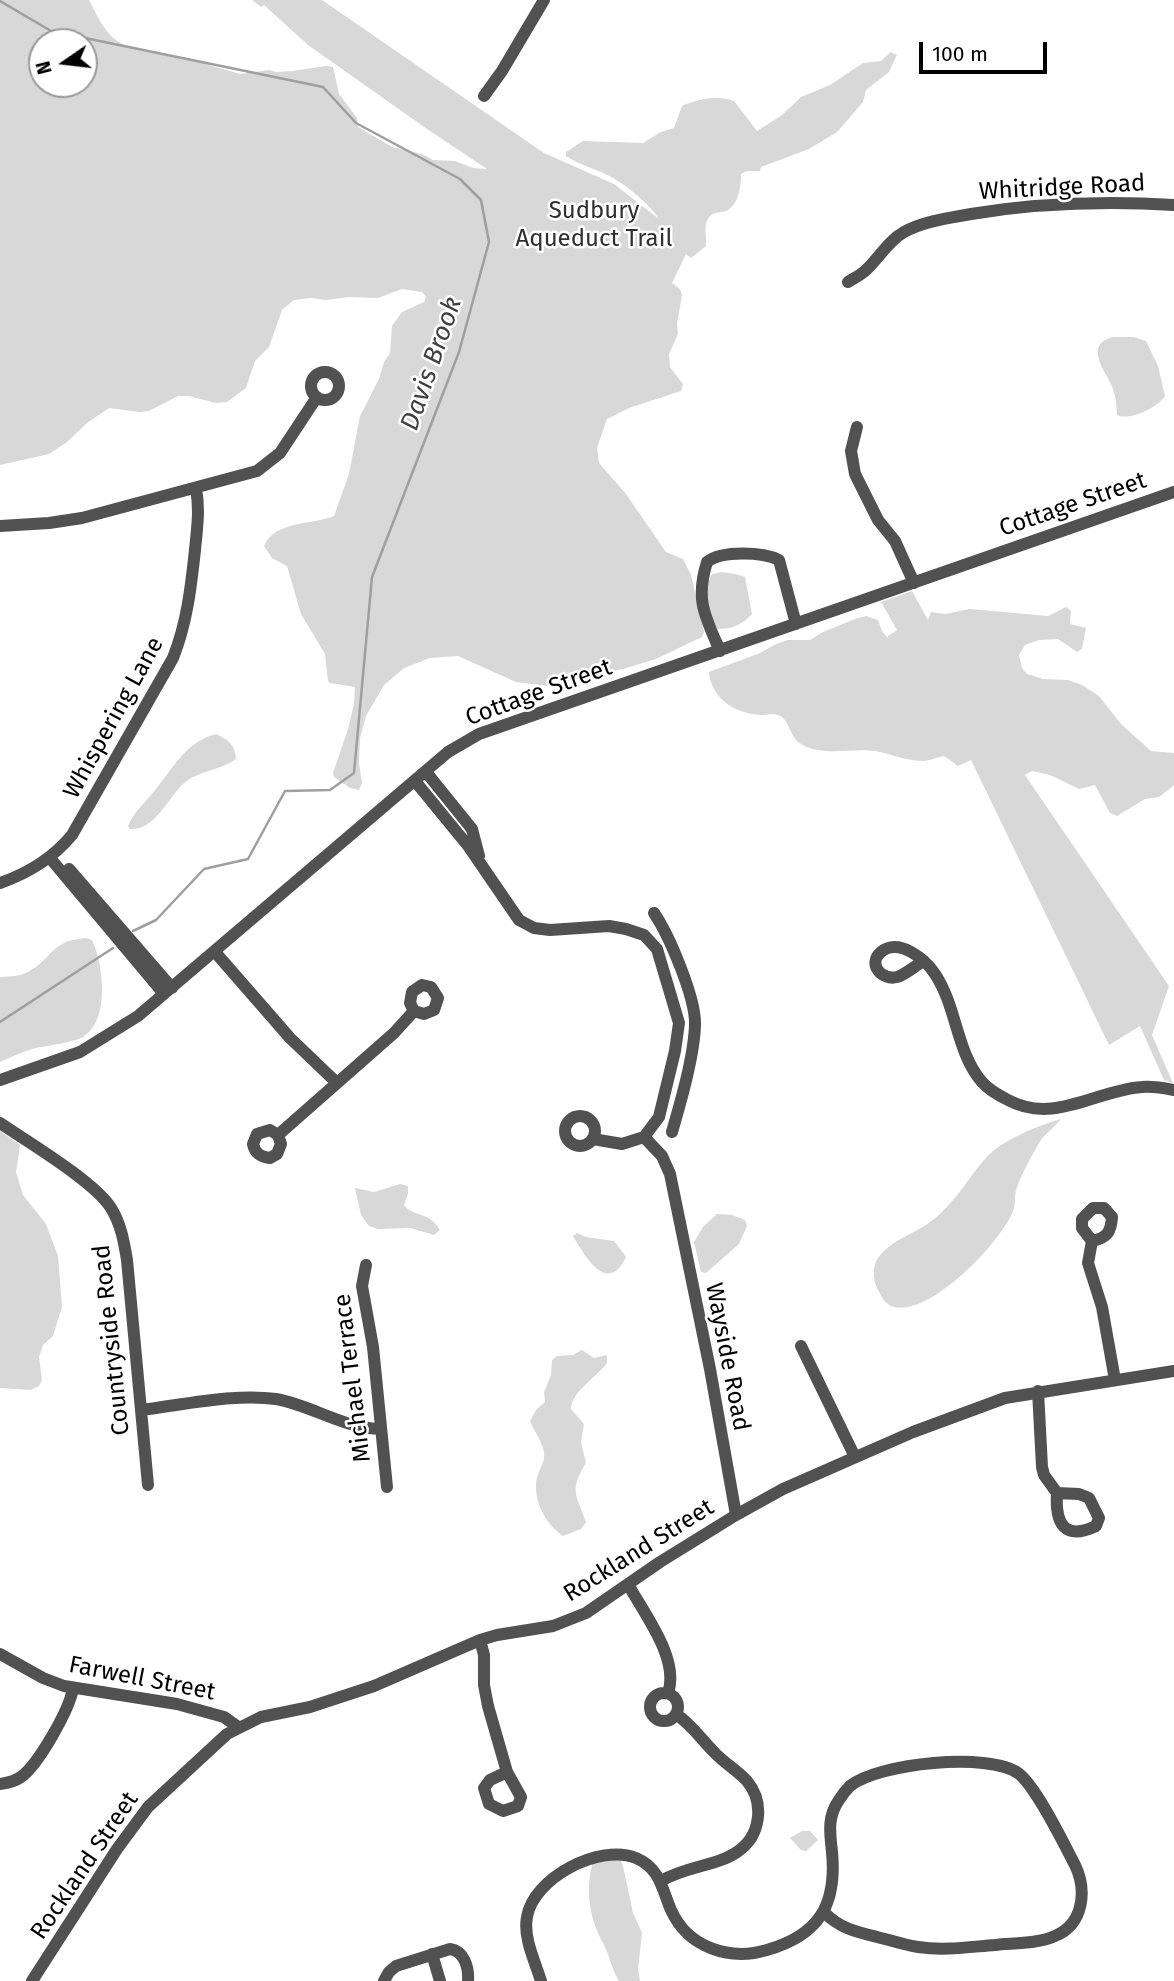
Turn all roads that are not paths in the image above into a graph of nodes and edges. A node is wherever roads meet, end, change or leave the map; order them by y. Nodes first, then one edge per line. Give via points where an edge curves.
1 (544, 0) edge
2 (484, 96) dead end
3 (1174, 205) edge
4 (848, 282) dead end
5 (317, 397) dead end
6 (857, 427) dead end
7 (196, 489) junction
8 (1174, 492) edge
9 (0, 526) edge
10 (914, 583) junction
11 (796, 624) junction
12 (720, 651) junction
13 (426, 772) junction
14 (415, 781) junction
15 (53, 856) junction
16 (480, 864) junction
17 (0, 883) edge
18 (654, 913) dead end
19 (666, 934) junction
20 (651, 942) junction
21 (215, 952) junction
22 (924, 961) dead end
23 (168, 991) junction
24 (415, 1011) dead end
25 (679, 1023) junction
26 (696, 1023) junction
27 (0, 1080) edge
28 (337, 1083) junction
29 (667, 1085) junction
30 (683, 1089) junction
31 (1174, 1090) edge
32 (0, 1123) edge
33 (672, 1132) dead end
34 (278, 1135) dead end
35 (644, 1137) junction
36 (593, 1139) dead end
37 (1092, 1241) dead end
38 (366, 1265) dead end
39 (801, 1346) dead end
40 (1174, 1371) edge
41 (1115, 1380) junction
42 (1038, 1391) junction
43 (141, 1410) junction
44 (381, 1429) junction
45 (855, 1457) junction
46 (148, 1485) dead end
47 (387, 1487) dead end
48 (1057, 1493) dead end
49 (736, 1515) junction
50 (628, 1584) junction
51 (480, 1640) junction
52 (0, 1654) edge
53 (73, 1688) junction
54 (668, 1693) junction
55 (676, 1714) junction
56 (238, 1727) junction
57 (507, 1772) dead end
58 (0, 1784) edge
59 (661, 1881) junction
60 (824, 1912) junction
61 (432, 1954) junction
62 (32, 1981) edge
63 (384, 1981) edge
64 (440, 1981) edge
65 (468, 1981) edge
66 (541, 1981) edge

1 - 2 street
3 - 4 street, Whitridge Road via 1044,205 928,223 896,238
5 - 7 street via 288,443 266,466
6 - 10 street via 851,451 855,474
7 - 9 street via 82,518
7 - 15 street, Whispering Lane via 199,512 179,645 80,824
8 - 10 street, Cottage Street
10 - 11 street, Cottage Street
11 - 12 street, Cottage Street
11 - 12 street via 779,560 720,555 708,562 702,607
12 - 13 street, Cottage Street via 490,729 458,745
13 - 14 street, Cottage Street
13 - 16 street via 472,829
14 - 16 street
14 - 21 street, Cottage Street
15 - 17 street, Whispering Lane
15 - 23 street
16 - 20 street via 519,920 534,928 609,926 644,935
18 - 19 street
19 - 20 street
19 - 26 street
20 - 25 street
21 - 23 street, Cottage Street
21 - 28 street
22 - 31 street via 944,989 981,1081 1018,1106 1053,1110 1141,1087
23 - 27 street, Cottage Street via 93,1045
24 - 28 street
25 - 26 street
25 - 29 street
26 - 30 street
28 - 34 street
29 - 30 street
29 - 35 street via 659,1117
30 - 33 street
32 - 43 street, Countryside Road via 94,1190 115,1215 127,1260
35 - 36 street via 622,1144
35 - 49 street, Wayside Road via 662,1156 670,1174
37 - 41 street via 1088,1263 1102,1307
38 - 44 street, Michael Terrace via 362,1286
39 - 45 street
40 - 41 street, Rockland Street
41 - 42 street, Rockland Street
42 - 45 street, Rockland Street via 980,1407
42 - 48 street via 1042,1467
43 - 44 street via 265,1398
43 - 46 street, Countryside Road
44 - 47 street, Michael Terrace
45 - 49 street, Rockland Street
49 - 50 street, Rockland Street
50 - 51 street, Rockland Street via 595,1609 563,1623
50 - 54 street via 669,1660 672,1678
51 - 56 street, Rockland Street via 374,1686
51 - 57 street via 486,1695
52 - 53 street, Farwell Street via 43,1678
53 - 56 street, Farwell Street via 177,1704 224,1717
53 - 58 street via 65,1713 27,1771
54 - 55 street via 676,1700
54 - 55 street via 654,1696 650,1710 660,1720
55 - 59 street via 747,1781 756,1799 758,1819 751,1838 738,1852
56 - 62 street, Rockland Street via 148,1807
59 - 60 street via 680,1926 700,1943 724,1953 749,1954 781,1946 809,1930
59 - 66 street via 643,1861 625,1854 606,1854 578,1862 538,1893 527,1914 527,1933
60 - 60 street via 855,1932 914,1947 955,1949 1032,1941 1053,1937 1072,1924 1081,1905 1081,1881 1027,1780 1008,1767 968,1762 923,1764 862,1780 836,1803 829,1825 832,1890
61 - 63 street via 396,1966
61 - 64 street
61 - 65 street via 450,1949 460,1952

